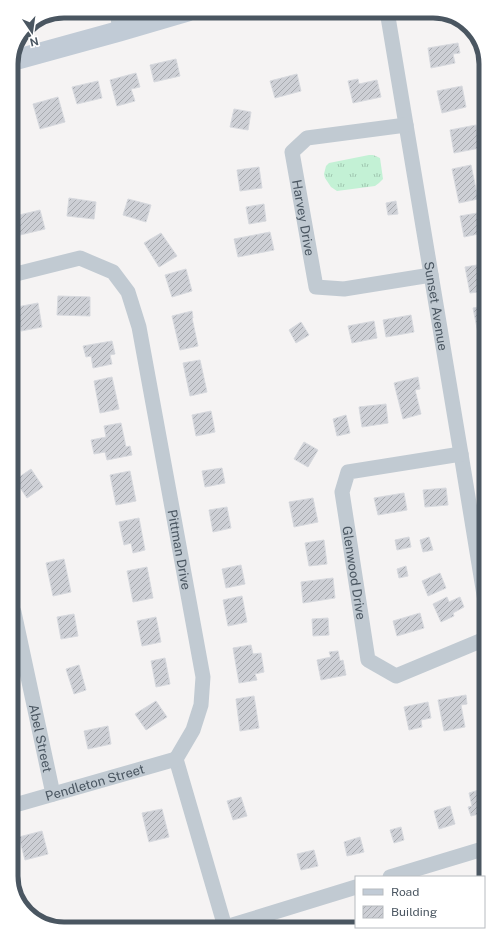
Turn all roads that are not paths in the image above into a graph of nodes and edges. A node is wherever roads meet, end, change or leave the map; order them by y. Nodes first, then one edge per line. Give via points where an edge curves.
1 (140, 18) edge
2 (388, 18) edge
3 (119, 21) edge
4 (19, 58) edge
5 (406, 126) junction
6 (18, 274) edge
7 (431, 275) junction
8 (461, 454) junction
9 (479, 564) edge
10 (18, 631) edge
11 (479, 641) edge
12 (176, 759) junction
13 (52, 794) junction
14 (18, 804) edge
15 (479, 850) edge
16 (393, 876) edge
17 (355, 887) edge
18 (224, 922) edge
19 (241, 922) edge

1 - 3 main road
2 - 5 street, Sunset Avenue
3 - 4 main road
5 - 7 street, Sunset Avenue
5 - 7 street, Harvey Drive via 307,138 292,152 316,287 344,289
6 - 12 street, Pittman Drive via 80,258 113,272 128,292 139,327 203,677 201,704 193,730
7 - 8 street, Sunset Avenue
8 - 9 street, Sunset Avenue
8 - 11 street, Glenwood Drive via 348,472 342,492 368,660 396,676
10 - 13 street, Abel Street
12 - 13 street, Pendleton Street
12 - 18 street
13 - 14 street, Pendleton Street
15 - 16 street
17 - 19 street

